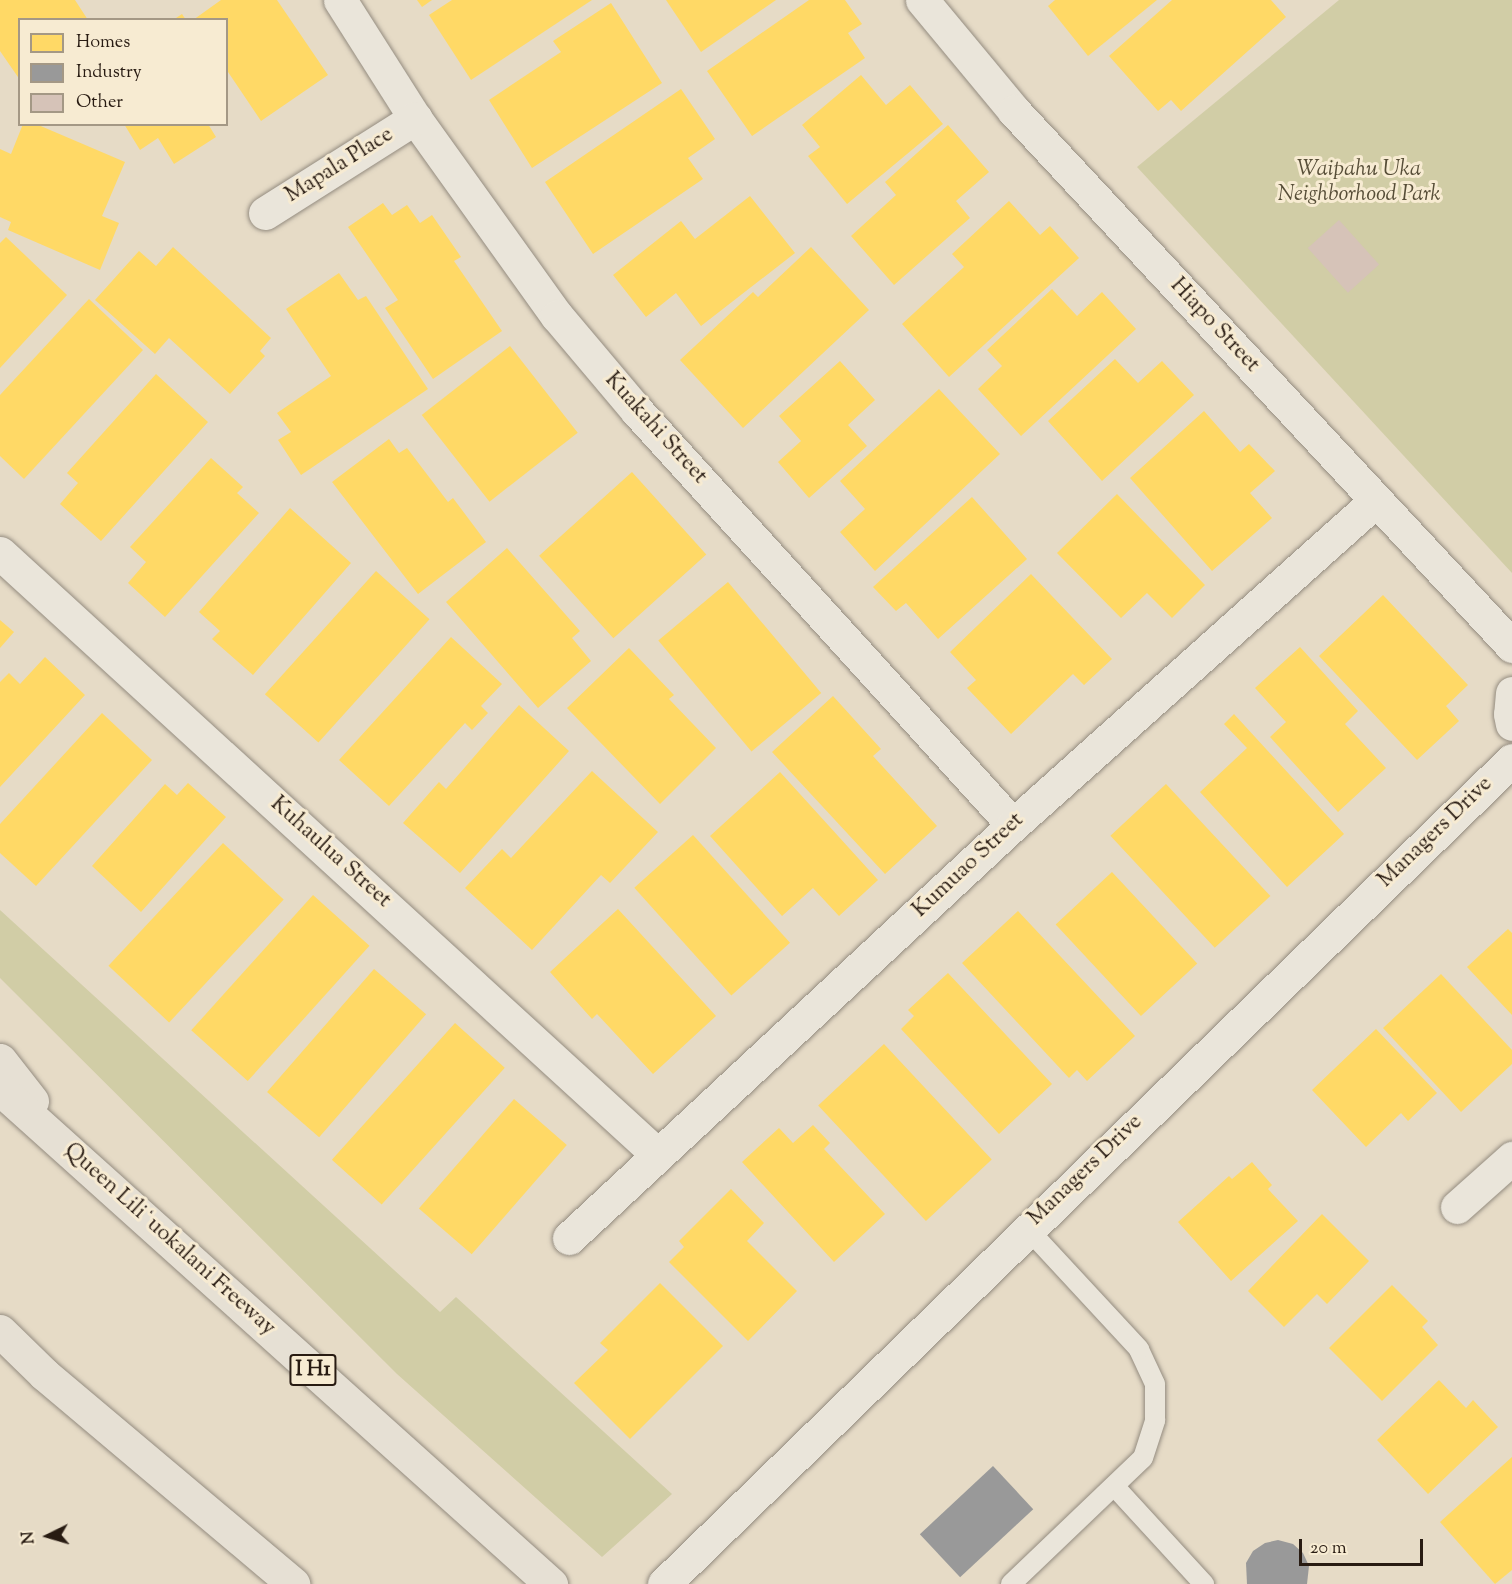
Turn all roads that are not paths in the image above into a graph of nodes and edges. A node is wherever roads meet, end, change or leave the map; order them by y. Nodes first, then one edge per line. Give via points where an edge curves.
1 (340, 0) edge
2 (922, 0) edge
3 (415, 118) junction
4 (265, 213) dead end
5 (1376, 500) junction
6 (0, 553) edge
7 (1512, 646) edge
8 (1512, 693) edge
9 (1512, 724) edge
10 (1512, 760) edge
11 (1013, 825) junction
12 (0, 1060) edge
13 (0, 1089) edge
14 (658, 1155) junction
15 (76, 1157) junction
16 (1512, 1158) edge
17 (1457, 1207) dead end
18 (1027, 1228) junction
19 (569, 1238) dead end
20 (0, 1331) edge
21 (0, 1347) edge
22 (44, 1374) junction
23 (1115, 1487) junction
24 (294, 1584) edge
25 (551, 1584) edge
26 (664, 1584) edge
27 (1011, 1584) edge
28 (1203, 1584) edge

1 - 3 street, Kuakahi Street
2 - 5 street, Hiapo Street via 1014,111
3 - 4 street, Mapala Place
3 - 11 street, Kuakahi Street via 557,316 637,411
5 - 7 street, Hiapo Street
5 - 11 street, Kumuao Street
6 - 14 street, Kuhaulua Street
8 - 9 street
10 - 18 street, Managers Drive
11 - 14 street, Kumuao Street
12 - 15 highway
13 - 15 highway, Queen Liliʻuokalani Freeway / I H1
14 - 19 street, Kumuao Street
15 - 25 highway, Queen Liliʻuokalani Freeway / I H1
16 - 17 street
18 - 23 lane via 1139,1349 1155,1384 1155,1420 1143,1458
18 - 26 street, Managers Drive
20 - 22 highway
21 - 22 highway
22 - 24 highway
23 - 27 lane
23 - 28 lane

